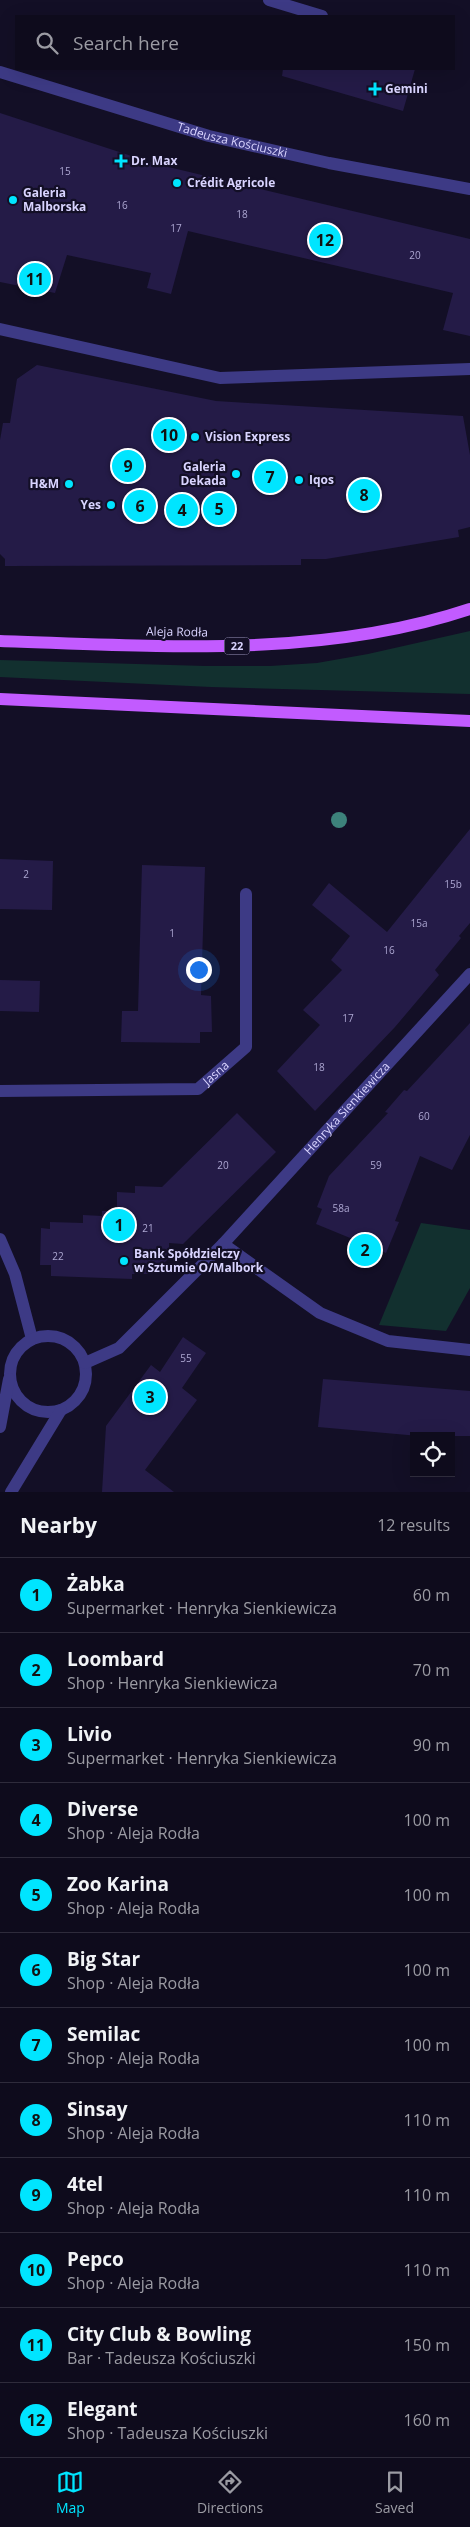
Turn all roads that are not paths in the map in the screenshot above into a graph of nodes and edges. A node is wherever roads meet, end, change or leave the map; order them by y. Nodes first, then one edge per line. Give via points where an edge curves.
1 (269, 0) edge
2 (319, 15) edge
3 (0, 72) edge
4 (470, 189) edge
5 (0, 329) edge
6 (470, 369) edge
7 (470, 609) edge
8 (0, 641) edge
9 (0, 699) edge
10 (470, 721) edge
11 (246, 894) dead end
12 (470, 974) edge
13 (0, 1091) edge
14 (0, 1239) edge
15 (224, 1244) junction
16 (32, 1339) junction
17 (470, 1350) edge
18 (85, 1363) junction
19 (10, 1376) junction
20 (62, 1410) junction
21 (0, 1427) edge
22 (11, 1492) edge

1 - 2 street
3 - 4 street, Tadeusza Kościuszki via 209,136 329,163
5 - 6 street via 220,378
7 - 8 main road, Aleja Rodła / 22 via 370,632 230,647
9 - 10 main road
11 - 13 street, Jasna via 246,1047 198,1089
12 - 15 street, Henryka Sienkiewicza
14 - 16 street via 15,1274
15 - 17 street via 320,1313 388,1341
15 - 18 street, Henryka Sienkiewicza via 119,1348
16 - 18 street via 48,1336 64,1339 77,1349
16 - 19 street via 15,1354
18 - 20 street via 86,1380 80,1395
19 - 20 street via 14,1391 30,1408 45,1413
19 - 21 street
20 - 22 street

